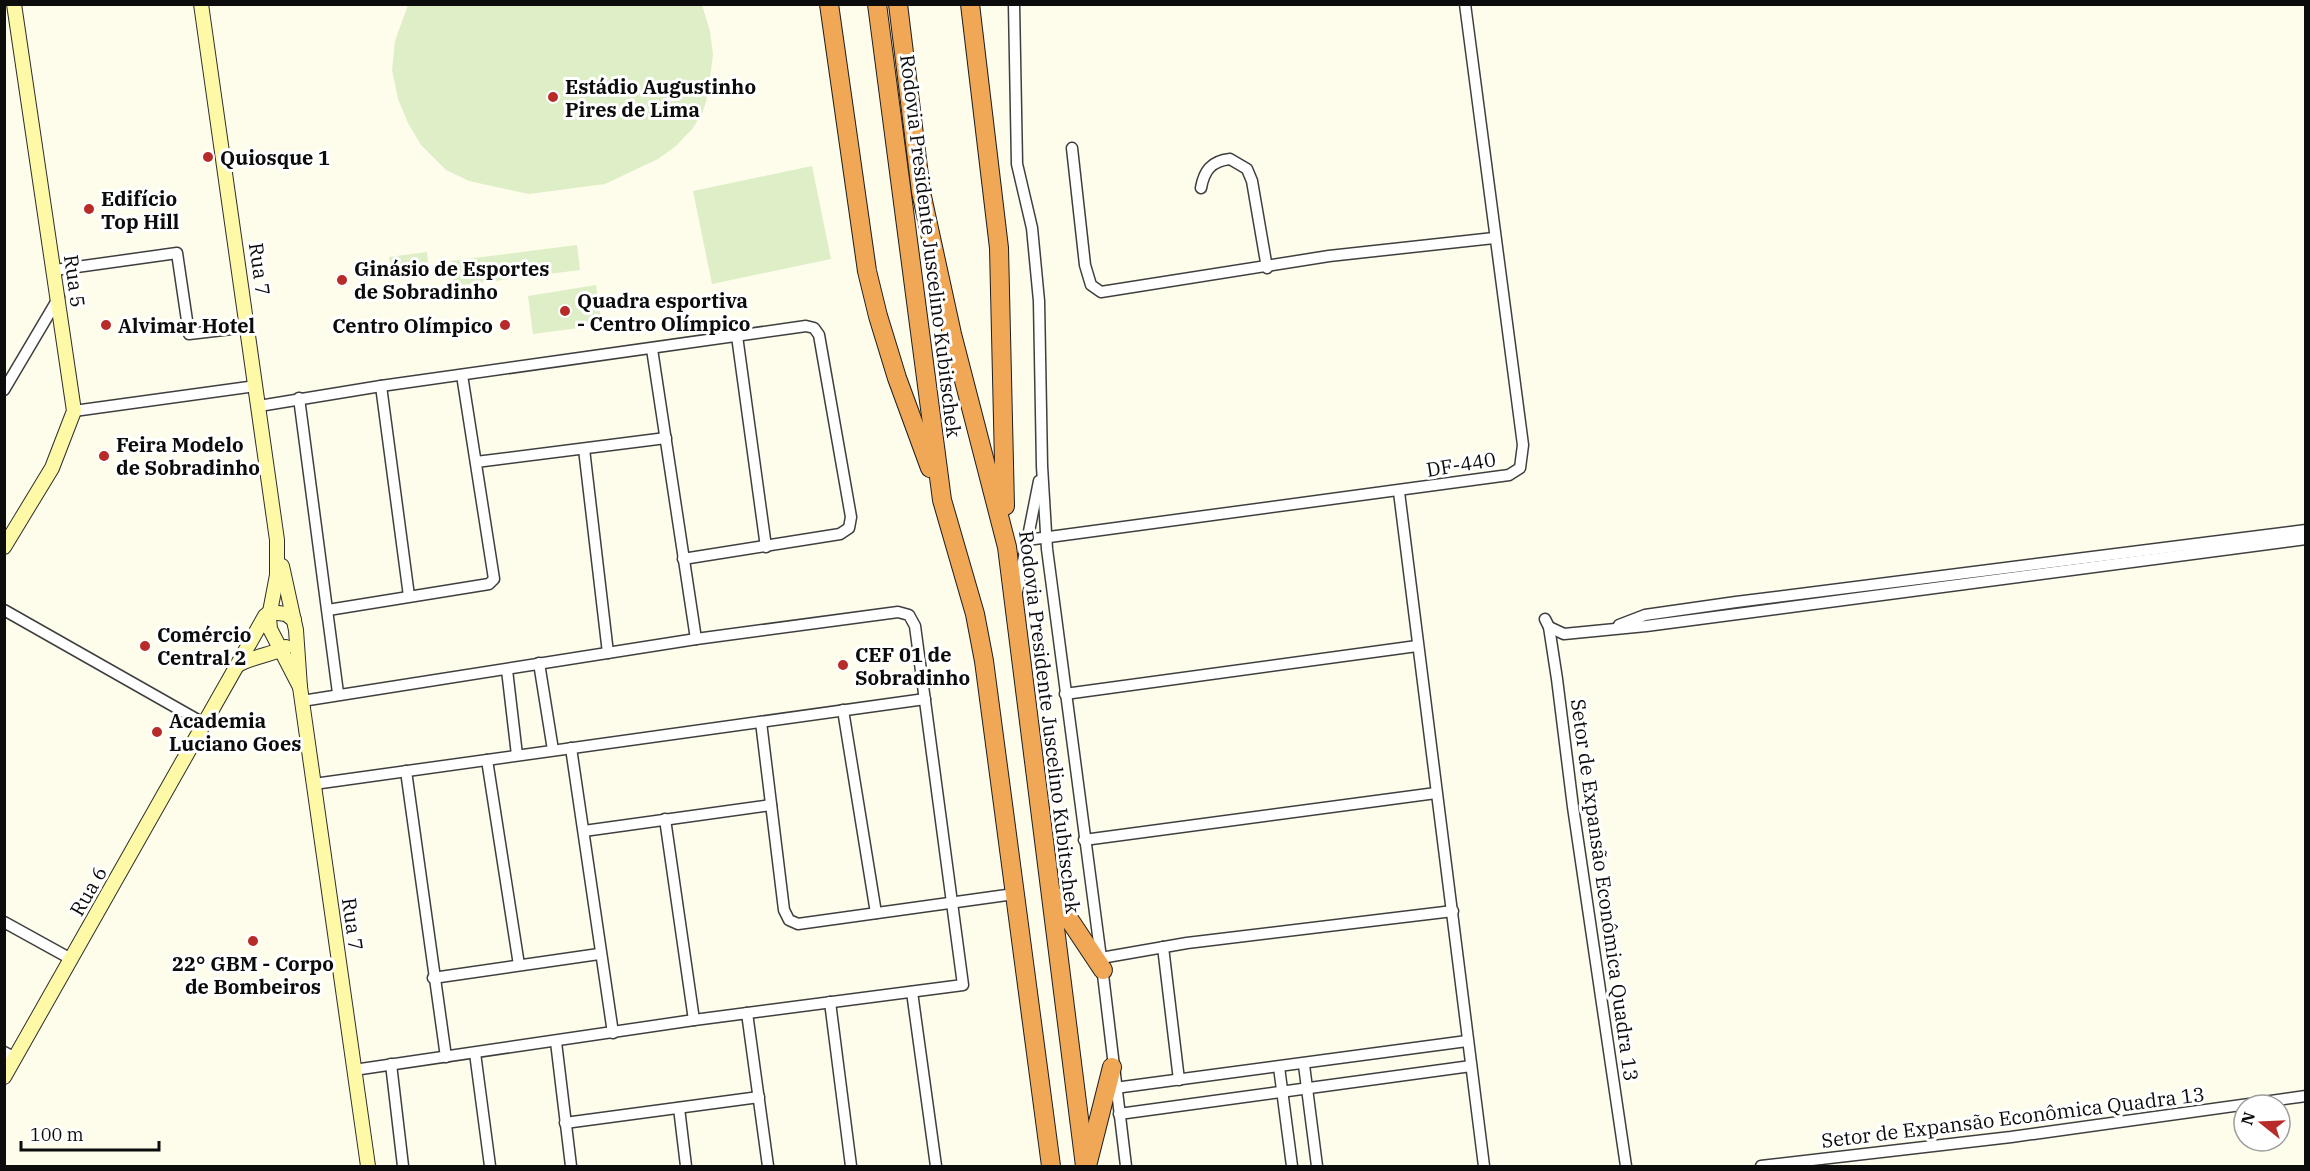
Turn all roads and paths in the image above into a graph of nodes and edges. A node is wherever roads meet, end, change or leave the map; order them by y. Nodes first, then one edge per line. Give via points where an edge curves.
1 (14, 4) edge
2 (201, 4) edge
3 (828, 4) edge
4 (877, 4) edge
5 (898, 4) edge
6 (970, 4) edge
7 (1014, 4) edge
8 (1464, 4) edge
9 (1072, 148) dead end
10 (1201, 188) dead end
11 (1494, 238) junction
12 (1267, 268) junction
13 (55, 270) junction
14 (59, 297) junction
15 (249, 327) junction
16 (737, 336) junction
17 (652, 349) junction
18 (9, 372) edge
19 (462, 375) junction
20 (381, 386) junction
21 (256, 387) junction
22 (4, 390) edge
23 (299, 398) junction
24 (259, 406) junction
25 (74, 411) junction
26 (666, 438) junction
27 (584, 449) junction
28 (476, 462) junction
29 (1042, 466) junction
30 (1399, 492) junction
31 (942, 500) junction
32 (2306, 530) edge
33 (1046, 537) junction
34 (2306, 539) edge
35 (277, 540) junction
36 (1027, 540) junction
37 (4, 547) edge
38 (766, 547) junction
39 (1007, 547) junction
40 (683, 559) junction
41 (409, 596) junction
42 (1013, 606) junction
43 (4, 610) edge
44 (328, 610) junction
45 (270, 612) junction
46 (295, 625) junction
47 (1607, 629) junction
48 (696, 639) junction
49 (1417, 646) junction
50 (280, 651) junction
51 (608, 653) junction
52 (539, 663) junction
53 (238, 665) junction
54 (507, 670) junction
55 (300, 687) junction
56 (338, 693) junction
57 (1065, 694) junction
58 (925, 699) junction
59 (302, 701) junction
60 (843, 710) junction
61 (761, 722) junction
62 (205, 723) junction
63 (571, 748) junction
64 (553, 750) junction
65 (517, 755) junction
66 (487, 760) junction
67 (406, 771) junction
68 (314, 784) junction
69 (1436, 793) junction
70 (771, 805) junction
71 (665, 819) junction
72 (584, 831) junction
73 (1084, 840) junction
74 (1048, 888) junction
75 (1014, 894) junction
76 (952, 904) junction
77 (1453, 911) junction
78 (876, 913) junction
79 (4, 922) edge
80 (1163, 947) junction
81 (599, 954) junction
82 (72, 959) junction
83 (1102, 964) junction
84 (519, 965) junction
85 (433, 978) junction
86 (912, 992) junction
87 (830, 1002) junction
88 (747, 1013) junction
89 (694, 1020) junction
90 (613, 1033) junction
91 (1467, 1041) junction
92 (556, 1042) junction
93 (475, 1053) junction
94 (10, 1055) edge
95 (446, 1057) junction
96 (391, 1064) junction
97 (1304, 1065) junction
98 (1112, 1066) junction
99 (1471, 1066) junction
100 (1279, 1067) junction
101 (354, 1070) junction
102 (4, 1077) edge
103 (1179, 1080) junction
104 (1115, 1088) junction
105 (1306, 1088) junction
106 (1282, 1091) junction
107 (2306, 1096) edge
108 (759, 1097) junction
109 (679, 1108) junction
110 (1119, 1113) junction
111 (566, 1123) junction
112 (368, 1167) edge
113 (403, 1167) edge
114 (490, 1167) edge
115 (571, 1167) edge
116 (686, 1167) edge
117 (768, 1167) edge
118 (851, 1167) edge
119 (936, 1167) edge
120 (1051, 1167) edge
121 (1086, 1167) edge
122 (1126, 1167) edge
123 (1292, 1167) edge
124 (1317, 1167) edge
125 (1484, 1167) edge
126 (1626, 1167) edge
127 (1761, 1167) edge

1 - 13 main road, Rua 5
2 - 15 main road, Rua 7
3 - 31 highway via 857,213 878,316
4 - 31 highway, Rodovia Presidente Juscelino Kubitschek
5 - 39 highway, Rodovia Presidente Juscelino Kubitschek via 921,192 952,334
6 - 39 highway via 999,248
7 - 29 street via 1017,164 1032,228 1039,301
8 - 11 street, DF-440
9 - 12 street via 1085,265 1095,290 1108,292
10 - 12 street via 1204,175 1219,160 1230,159 1247,169
11 - 12 street via 1329,256
11 - 30 street, DF-440 / DF-440 via 1523,445 1520,468 1509,475
13 - 14 main road, Rua 5
13 - 15 street via 177,253 189,334
14 - 18 street
14 - 25 main road, Rua 5
15 - 21 main road, Rua 7
16 - 17 street
16 - 38 street
16 - 38 street via 806,326 819,335 851,517 849,528 840,534
17 - 19 street
17 - 26 street
18 - 22 street
19 - 20 street
19 - 28 street
20 - 23 street
20 - 41 street
21 - 24 main road, Rua 7
21 - 25 street
23 - 24 street
23 - 44 street
24 - 35 main road, Rua 7
25 - 37 main road, Rua 5 via 52,468
26 - 27 street
26 - 40 street
27 - 28 street
27 - 51 street
28 - 41 street via 494,579 489,584
29 - 33 street
29 - 36 street
30 - 33 street, DF-440
30 - 49 street
31 - 75 highway, Rodovia Presidente Juscelino Kubitschek via 975,614 984,661
32 - 47 street via 1736,602 1645,615
33 - 36 street, DF-440
33 - 57 street
34 - 47 street
35 - 45 main road, Rua 7 via 277,575
35 - 46 main road, Rua 7
36 - 42 street
38 - 40 street
39 - 42 highway, Rodovia Presidente Juscelino Kubitschek
40 - 48 street
41 - 44 street
42 - 74 highway, Rodovia Presidente Juscelino Kubitschek
43 - 62 street
44 - 56 street
45 - 46 main road via 286,614
45 - 50 main road, Rua 7 via 270,629
45 - 53 main road, Rua 6
46 - 50 main road via 289,643
46 - 55 main road, Rua 7
47 - 126 street, Setor de Expansão Econômica Quadra 13 via 1564,634 1547,623
48 - 51 street
48 - 58 street via 898,612 909,615 915,626
49 - 57 street
49 - 69 street
50 - 53 main road via 257,655
50 - 55 main road, Rua 7
51 - 52 street
52 - 54 street
52 - 64 street
53 - 62 main road, Rua 6
54 - 56 street
54 - 65 street
55 - 59 main road, Rua 7
56 - 59 street
57 - 73 street
58 - 60 street
58 - 76 street
59 - 68 main road, Rua 7
60 - 61 street
60 - 78 street
61 - 63 street
61 - 70 street
62 - 82 main road, Rua 6
63 - 64 street
63 - 72 street
64 - 65 street
65 - 66 street
66 - 67 street
66 - 84 street
67 - 68 street
67 - 85 street
68 - 101 main road, Rua 7
69 - 73 street
69 - 77 street
70 - 71 street
70 - 78 street via 784,910 789,920 798,924
71 - 72 street
71 - 89 street
72 - 81 street
73 - 83 street
74 - 83 highway
74 - 121 highway, Rodovia Presidente Juscelino Kubitschek
75 - 76 street
75 - 120 highway, Rodovia Presidente Juscelino Kubitschek
76 - 78 street
76 - 86 street via 963,985
77 - 80 street
77 - 91 street
79 - 82 street
80 - 83 street
80 - 103 street
81 - 84 street
81 - 90 street
82 - 94 main road, Rua 6
83 - 98 street
84 - 85 street
85 - 95 street
86 - 87 street
86 - 119 street
87 - 88 street
87 - 118 street
88 - 89 street
88 - 108 street
89 - 90 street
90 - 92 street
91 - 97 street
91 - 99 street
92 - 93 street
92 - 111 street
93 - 95 street
93 - 114 street
94 - 102 main road, Rua 6
95 - 96 street
96 - 101 street
96 - 113 street
97 - 100 street
97 - 105 street
98 - 104 street
98 - 121 highway
99 - 105 street
99 - 125 street
100 - 103 street
100 - 106 street
101 - 112 main road, Rua 7
103 - 104 street
104 - 110 street
105 - 106 street
105 - 124 street
106 - 110 street
106 - 123 street
107 - 127 street, Setor de Expansão Econômica Quadra 13
108 - 109 street
108 - 117 street
109 - 111 street
109 - 116 street
110 - 122 street
111 - 115 street

